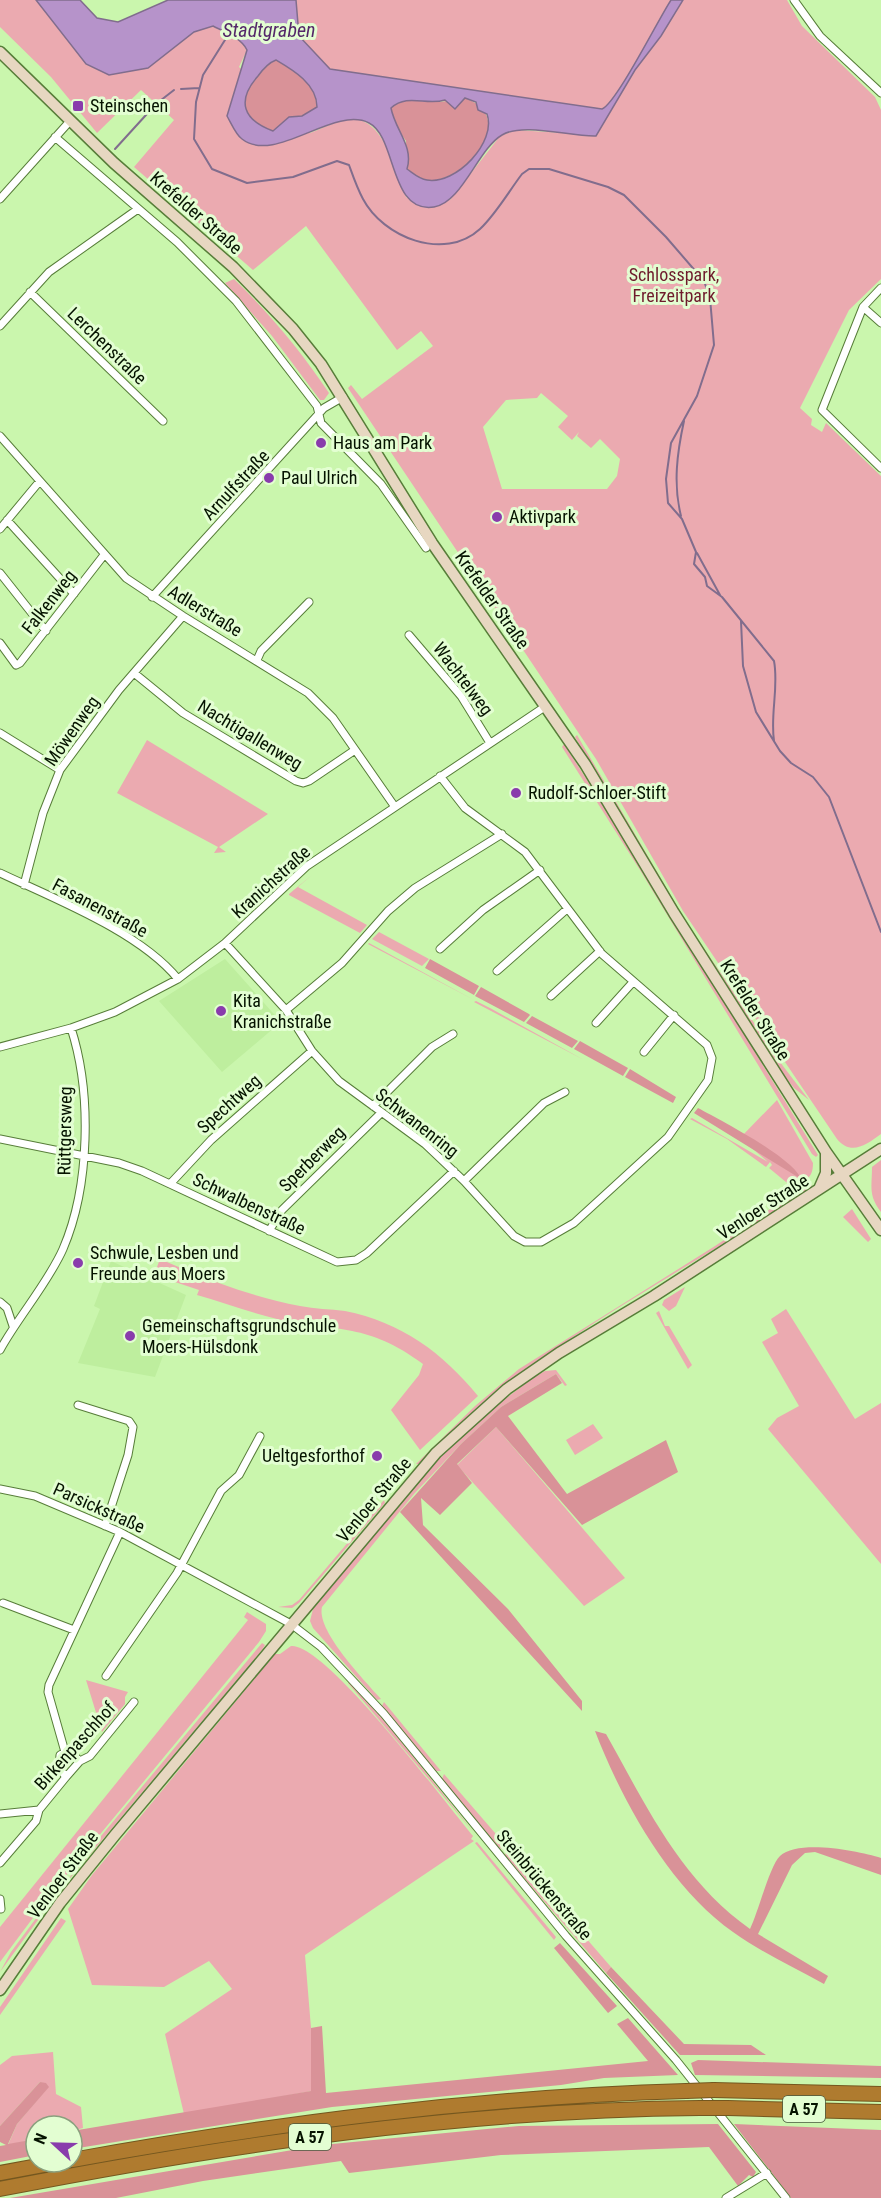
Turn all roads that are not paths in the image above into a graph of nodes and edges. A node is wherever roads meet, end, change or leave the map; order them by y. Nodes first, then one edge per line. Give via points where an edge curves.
1 (794, 0) edge
2 (0, 52) edge
3 (881, 93) edge
4 (70, 121) junction
5 (55, 137) junction
6 (0, 199) edge
7 (138, 209) junction
8 (881, 288) edge
9 (30, 292) junction
10 (863, 307) junction
11 (881, 324) edge
12 (0, 326) edge
13 (343, 397) junction
14 (320, 416) junction
15 (163, 421) dead end
16 (0, 436) edge
17 (881, 468) edge
18 (39, 482) junction
19 (7, 520) junction
20 (0, 529) edge
21 (426, 548) dead end
22 (104, 555) junction
23 (0, 573) edge
24 (74, 594) junction
25 (152, 597) junction
26 (309, 602) dead end
27 (183, 616) junction
28 (46, 631) junction
29 (409, 635) dead end
30 (0, 643) edge
31 (257, 660) junction
32 (134, 673) junction
33 (546, 706) junction
34 (0, 733) edge
35 (490, 743) junction
36 (356, 750) junction
37 (60, 770) junction
38 (440, 776) junction
39 (395, 807) junction
40 (502, 834) junction
41 (540, 870) junction
42 (0, 873) edge
43 (24, 885) junction
44 (567, 909) junction
45 (225, 943) junction
46 (440, 949) dead end
47 (600, 951) junction
48 (497, 971) dead end
49 (177, 979) junction
50 (633, 982) junction
51 (551, 996) dead end
52 (286, 1010) junction
53 (674, 1015) junction
54 (596, 1023) dead end
55 (71, 1028) junction
56 (453, 1034) dead end
57 (0, 1047) edge
58 (312, 1051) junction
59 (644, 1052) dead end
60 (565, 1092) dead end
61 (373, 1106) junction
62 (381, 1113) junction
63 (0, 1139) edge
64 (881, 1149) edge
65 (826, 1152) junction
66 (84, 1157) junction
67 (454, 1171) junction
68 (842, 1176) junction
69 (464, 1181) junction
70 (171, 1184) junction
71 (818, 1191) junction
72 (881, 1230) edge
73 (269, 1231) junction
74 (0, 1302) edge
75 (13, 1326) junction
76 (0, 1350) edge
77 (78, 1405) dead end
78 (260, 1436) dead end
79 (0, 1489) edge
80 (105, 1526) junction
81 (120, 1533) junction
82 (181, 1565) junction
83 (3, 1603) dead end
84 (291, 1624) junction
85 (74, 1630) junction
86 (106, 1676) dead end
87 (134, 1702) dead end
88 (65, 1752) junction
89 (80, 1761) junction
90 (66, 1778) junction
91 (39, 1810) junction
92 (0, 1814) edge
93 (0, 1863) edge
94 (0, 1899) edge
95 (2, 1910) dead end
96 (0, 1990) edge
97 (881, 2094) edge
98 (881, 2112) edge
99 (84, 2158) edge
100 (24, 2169) edge
101 (0, 2173) edge
102 (767, 2173) junction
103 (0, 2189) edge
104 (726, 2198) edge
105 (786, 2198) edge

1 - 3 street via 820,36
2 - 4 main road, Krefelder Straße
4 - 5 street
4 - 13 main road, Krefelder Straße via 263,296 321,363
5 - 6 street
5 - 7 street, Krefelder Straße
7 - 9 street via 49,272
7 - 14 street, Krefelder Straße via 236,301 317,406
8 - 10 street
9 - 12 street
9 - 15 street, Lerchenstraße
10 - 11 street
10 - 17 street via 822,410
13 - 14 street, Arnulfstraße via 324,408
13 - 33 main road, Krefelder Straße via 432,543
14 - 21 street, Krefelder Straße via 321,423 381,484
14 - 25 street, Arnulfstraße
16 - 18 street, Adlerstraße
18 - 19 street
18 - 22 street, Adlerstraße
19 - 20 street
19 - 24 street
22 - 24 street, Falkenweg
22 - 25 street, Adlerstraße
23 - 28 street
24 - 28 street, Falkenweg
25 - 27 street, Adlerstraße
26 - 31 street via 261,651
27 - 31 street, Adlerstraße
27 - 32 street, Möwenweg
28 - 30 street, Falkenweg via 16,665
29 - 35 street, Wachtelweg via 461,696
31 - 36 street, Adlerstraße via 309,693
32 - 36 street, Nachtigallenweg via 183,713 296,782 309,781
32 - 37 street, Möwenweg
33 - 35 street, Kranichstraße
33 - 65 main road, Krefelder Straße
34 - 37 street
35 - 38 street, Kranichstraße
36 - 39 street, Adlerstraße
37 - 43 street, Möwenweg via 43,813
38 - 39 street, Kranichstraße
38 - 40 street, Schwanenring via 465,808
39 - 45 street, Kranichstraße via 307,866
40 - 41 street, Schwanenring
40 - 52 street via 415,888 387,911 342,963
41 - 44 street, Schwanenring
41 - 46 street via 483,910
42 - 43 street, Fasanenstraße
43 - 49 street, Fasanenstraße via 129,937 167,966
44 - 47 street, Schwanenring
44 - 48 street
45 - 49 street, Kranichstraße
45 - 52 street, Schwanenring
47 - 50 street, Schwanenring
47 - 51 street
49 - 55 street, Kranichstraße via 115,1012
50 - 53 street, Schwanenring
50 - 54 street
52 - 58 street, Schwanenring
53 - 59 street
53 - 69 street, Schwanenring via 707,1045 712,1058 708,1080 668,1137 574,1222 541,1242 525,1242 514,1236
55 - 57 street, Kranichstraße
55 - 66 street, Rüttgersweg via 82,1082
56 - 61 street via 432,1047
58 - 61 street, Schwanenring via 339,1081
58 - 70 street, Spechtweg via 211,1140
60 - 69 street via 544,1103
61 - 62 street, Schwanenring
62 - 67 street, Schwanenring via 425,1144
62 - 73 street, Sperberweg via 282,1210
63 - 66 street, Schwalbenstraße
64 - 68 main road, Venloer Straße
65 - 68 main road, Krefelder Straße
65 - 71 main road via 826,1173
66 - 70 street, Schwalbenstraße via 120,1163
66 - 75 street, Rüttgersweg via 78,1196 62,1249
67 - 69 street, Schwanenring
67 - 73 street, Schwalbenstraße via 356,1260 338,1262
68 - 71 main road, Venloer Straße
68 - 72 main road, Krefelder Straße
70 - 73 street, Schwalbenstraße
71 - 84 main road, Venloer Straße via 507,1389 436,1453
74 - 75 street via 7,1308
75 - 76 street, Rüttgersweg
77 - 80 street via 129,1421 133,1428
78 - 82 street via 232,1484 221,1491
79 - 80 street, Parsickstraße via 35,1496
80 - 81 street, Parsickstraße
81 - 82 street, Parsickstraße
81 - 85 street
82 - 84 street, Parsickstraße
82 - 86 street
83 - 85 street
84 - 96 main road, Venloer Straße via 66,1895
84 - 102 street, Steinbrückenstraße via 321,1647 384,1714
85 - 88 street via 48,1692
87 - 89 street, Birkenpaschhof via 90,1756
88 - 89 street
88 - 90 street via 58,1761
89 - 90 street, Birkenpaschhof
90 - 91 street, Birkenpaschhof
91 - 92 street, Birkenpaschhof
91 - 93 street, Birkenpaschhof via 36,1821
94 - 95 street
97 - 99 highway, A 57, bridge via 714,2090 472,2102 365,2113
98 - 103 highway, A 57, bridge via 623,2108 520,2115 369,2129
100 - 101 highway
102 - 104 street
102 - 105 street, Steinbrückenstraße

